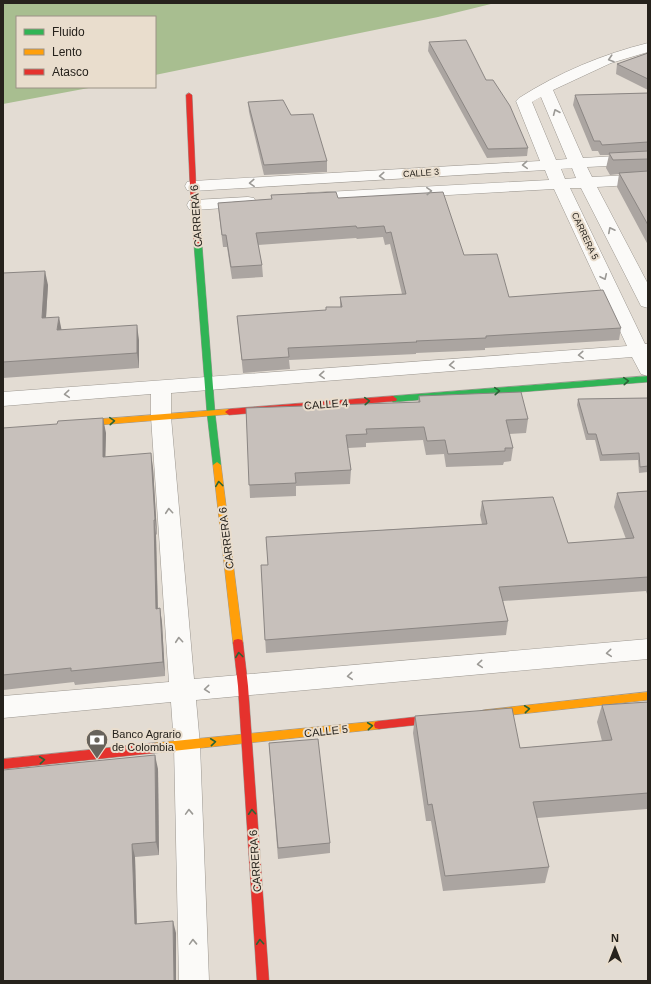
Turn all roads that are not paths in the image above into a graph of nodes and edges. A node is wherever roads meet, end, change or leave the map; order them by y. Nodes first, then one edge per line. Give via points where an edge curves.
1 (648, 47) edge
2 (545, 88) junction
3 (189, 95) dead end
4 (648, 159) edge
5 (577, 163) junction
6 (550, 164) junction
7 (648, 179) edge
8 (587, 183) junction
9 (560, 184) junction
10 (193, 186) junction
11 (290, 199) edge
12 (266, 201) edge
13 (195, 205) junction
14 (648, 302) edge
15 (643, 351) edge
16 (648, 370) edge
17 (648, 379) edge
18 (208, 383) junction
19 (161, 387) junction
20 (3, 399) edge
21 (211, 413) junction
22 (161, 417) junction
23 (66, 424) edge
24 (648, 650) edge
25 (243, 686) junction
26 (183, 691) junction
27 (648, 696) edge
28 (3, 707) edge
29 (475, 715) edge
30 (451, 717) edge
31 (247, 739) junction
32 (187, 745) junction
33 (3, 764) edge
34 (194, 981) edge
35 (263, 981) edge

1 -> 2 street via 606,60
5 -> 2 street
2 - 6 street, CARRERA 5 via 524,101
3 - 10 street, CARRERA 6
4 - 5 street, CALLE 3
5 - 6 street, CALLE 3
5 - 8 street
6 - 9 street, CARRERA 5
6 -> 10 street, CALLE 3
7 - 8 street, CALLE 3
8 - 9 street, CALLE 3
14 -> 8 street
11 -> 9 street, CALLE 3
9 -> 15 street, CARRERA 5
10 - 13 street, CARRERA 6
12 - 13 street
13 - 18 street, CARRERA 6
15 - 16 street, CARRERA 5
15 -> 18 street
21 -> 17 street, CALLE 4
18 - 19 street
18 - 21 street, CARRERA 6
19 -> 20 street
19 - 22 street
21 - 22 street, CALLE 4
25 -> 21 street, CARRERA 6
23 -> 22 street, CALLE 4
26 -> 22 street
24 -> 25 street
25 -> 26 street
25 - 31 street, CARRERA 6
26 - 28 street
26 - 32 street
29 -> 27 street
31 -> 30 street, CALLE 5
32 -> 31 street, CALLE 5
35 -> 31 street, CARRERA 6
33 -> 32 street, CALLE 5
34 -> 32 street

